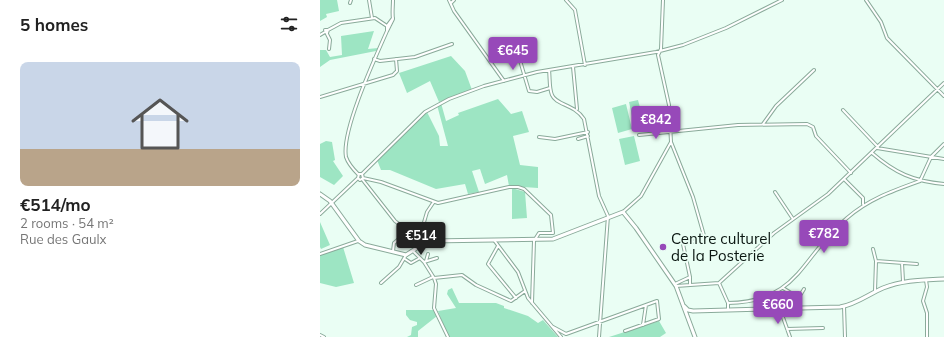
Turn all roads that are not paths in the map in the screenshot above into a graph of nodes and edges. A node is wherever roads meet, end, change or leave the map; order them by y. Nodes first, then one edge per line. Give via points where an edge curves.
1 (369, 0) edge
2 (393, 0) edge
3 (449, 0) edge
4 (454, 0) edge
5 (566, 0) edge
6 (663, 0) edge
7 (782, 0) edge
8 (866, 0) edge
9 (451, 3) junction
10 (372, 18) junction
11 (383, 22) junction
12 (390, 23) junction
13 (387, 26) junction
14 (387, 31) junction
15 (326, 32) junction
16 (320, 35) edge
17 (452, 44) dead end
18 (516, 47) dead end
19 (329, 49) dead end
20 (660, 51) junction
21 (374, 59) junction
22 (396, 59) junction
23 (585, 64) junction
24 (573, 66) junction
25 (549, 70) junction
26 (814, 70) dead end
27 (525, 75) junction
28 (504, 81) junction
29 (944, 83) edge
30 (364, 84) junction
31 (550, 88) junction
32 (938, 90) junction
33 (944, 96) edge
34 (320, 97) edge
35 (577, 110) junction
36 (843, 110) dead end
37 (763, 124) junction
38 (671, 131) junction
39 (588, 132) junction
40 (638, 135) dead end
41 (588, 136) junction
42 (539, 137) dead end
43 (578, 139) dead end
44 (671, 142) junction
45 (944, 144) edge
46 (878, 147) junction
47 (872, 153) junction
48 (931, 157) junction
49 (944, 159) edge
50 (851, 173) junction
51 (358, 174) junction
52 (362, 174) junction
53 (358, 178) junction
54 (363, 179) junction
55 (844, 179) junction
56 (920, 181) junction
57 (944, 184) edge
58 (774, 192) dead end
59 (320, 194) edge
60 (863, 198) junction
61 (870, 200) junction
62 (332, 203) junction
63 (433, 203) junction
64 (863, 205) junction
65 (623, 212) junction
66 (320, 214) edge
67 (608, 216) junction
68 (793, 219) junction
69 (408, 231) junction
70 (420, 236) junction
71 (534, 239) junction
72 (494, 240) junction
73 (360, 241) junction
74 (431, 241) junction
75 (498, 246) junction
76 (873, 249) dead end
77 (414, 252) junction
78 (393, 253) junction
79 (320, 254) edge
80 (428, 254) dead end
81 (406, 257) junction
82 (420, 258) junction
83 (437, 258) dead end
84 (425, 261) junction
85 (876, 261) junction
86 (902, 263) junction
87 (917, 264) dead end
88 (434, 277) junction
89 (690, 277) junction
90 (944, 279) edge
91 (926, 280) junction
92 (903, 281) junction
93 (381, 283) dead end
94 (719, 283) junction
95 (416, 285) dead end
96 (675, 285) junction
97 (690, 285) junction
98 (783, 288) junction
99 (804, 289) dead end
100 (525, 291) junction
101 (875, 291) junction
102 (771, 294) junction
103 (516, 298) junction
104 (532, 303) junction
105 (728, 303) junction
106 (646, 305) junction
107 (844, 306) junction
108 (772, 309) junction
109 (780, 309) junction
110 (728, 310) junction
111 (689, 312) junction
112 (601, 321) junction
113 (643, 325) junction
114 (552, 327) junction
115 (823, 328) dead end
116 (787, 329) junction
117 (626, 331) dead end
118 (566, 334) junction
119 (320, 335) edge
120 (324, 337) edge
121 (448, 337) edge
122 (561, 337) edge
123 (567, 337) edge
124 (599, 337) edge
125 (694, 337) edge
126 (790, 337) edge
127 (845, 337) edge
128 (927, 337) edge

1 - 10 street
2 - 12 street via 393,18
3 - 9 street
4 - 9 street
5 - 23 street via 575,10
6 - 20 street
7 - 20 street via 707,36
8 - 32 street via 881,22 887,38
9 - 28 street via 454,11
10 - 11 street
10 - 15 street via 341,23
11 - 12 street
11 - 13 street
12 - 13 street
12 - 13 street
12 - 14 street
13 - 14 street
14 - 21 street
15 - 16 street
15 - 19 street via 330,40
17 - 22 street via 421,56
18 - 27 street
20 - 23 street
20 - 38 street via 658,55 666,84
21 - 22 street
21 - 30 street
22 - 30 street via 396,74
23 - 24 street
24 - 25 street
24 - 35 street
25 - 27 street
25 - 31 street
26 - 37 street via 776,106
27 - 28 street
27 - 31 street via 531,92
28 - 52 street via 449,98 429,109
29 - 32 street
30 - 34 street
30 - 51 street via 350,129 346,155
31 - 35 street via 553,98
32 - 33 street
32 - 46 street
35 - 39 street via 584,119
36 - 46 street
37 - 38 street
37 - 50 street via 810,125 816,136
38 - 40 street
38 - 44 street
39 - 41 street
39 - 42 street via 555,139
41 - 43 street
41 - 67 street via 599,196
44 - 65 street via 641,196
44 - 89 street via 693,197 704,239 683,244
45 - 48 street
46 - 47 street
46 - 48 street
47 - 50 street
47 - 56 street via 897,172
48 - 49 street
48 - 56 street
50 - 55 street
51 - 52 street
51 - 53 street
52 - 54 street
53 - 54 street
53 - 62 street
54 - 63 street via 382,182
54 - 69 street via 391,218
55 - 60 street
55 - 68 street
56 - 57 street
56 - 61 street
58 - 68 street
59 - 62 main road
60 - 61 street
60 - 64 street
61 - 64 street
62 - 66 street
62 - 73 main road
63 - 70 street via 427,212
63 - 71 street via 444,203 460,197 509,187 524,189 551,215 553,233 539,233
64 - 98 street via 838,226 793,280
65 - 67 main road
65 - 96 main road
67 - 71 main road via 561,237
67 - 112 street
68 - 94 street via 752,251
69 - 70 street
69 - 78 street via 394,243
70 - 74 street
71 - 72 main road
71 - 104 street
72 - 74 main road
72 - 75 street
73 - 78 main road via 370,248
73 - 79 street
74 - 77 main road
75 - 100 street via 518,272
75 - 103 street via 488,264
76 - 85 street
77 - 81 main road
77 - 82 street
78 - 81 main road
80 - 84 street
81 - 82 street via 411,263
81 - 93 street
82 - 84 street
83 - 84 street
84 - 88 street
85 - 86 street
85 - 101 street
86 - 87 street
86 - 92 street
88 - 95 street
88 - 103 street via 462,275 476,285 510,301
88 - 121 street via 434,308
89 - 96 street
89 - 97 street
90 - 91 main road
91 - 92 main road
91 - 128 street via 923,301 927,313
92 - 101 main road
94 - 97 street
94 - 105 street
96 - 97 street
96 - 111 main road
98 - 99 street via 791,293 801,294
98 - 102 street
100 - 103 street
100 - 104 street
101 - 107 main road
102 - 105 street via 754,301
102 - 108 street
104 - 114 street
105 - 110 street
106 - 112 street
106 - 113 street
106 - 113 street via 657,301 660,319
107 - 109 main road
107 - 127 street
108 - 109 main road
108 - 110 main road
109 - 116 street
110 - 111 main road
111 - 125 main road
112 - 118 street
112 - 124 street
113 - 117 street
114 - 118 street
114 - 122 street
115 - 116 street
116 - 126 street
118 - 123 street
119 - 120 street

